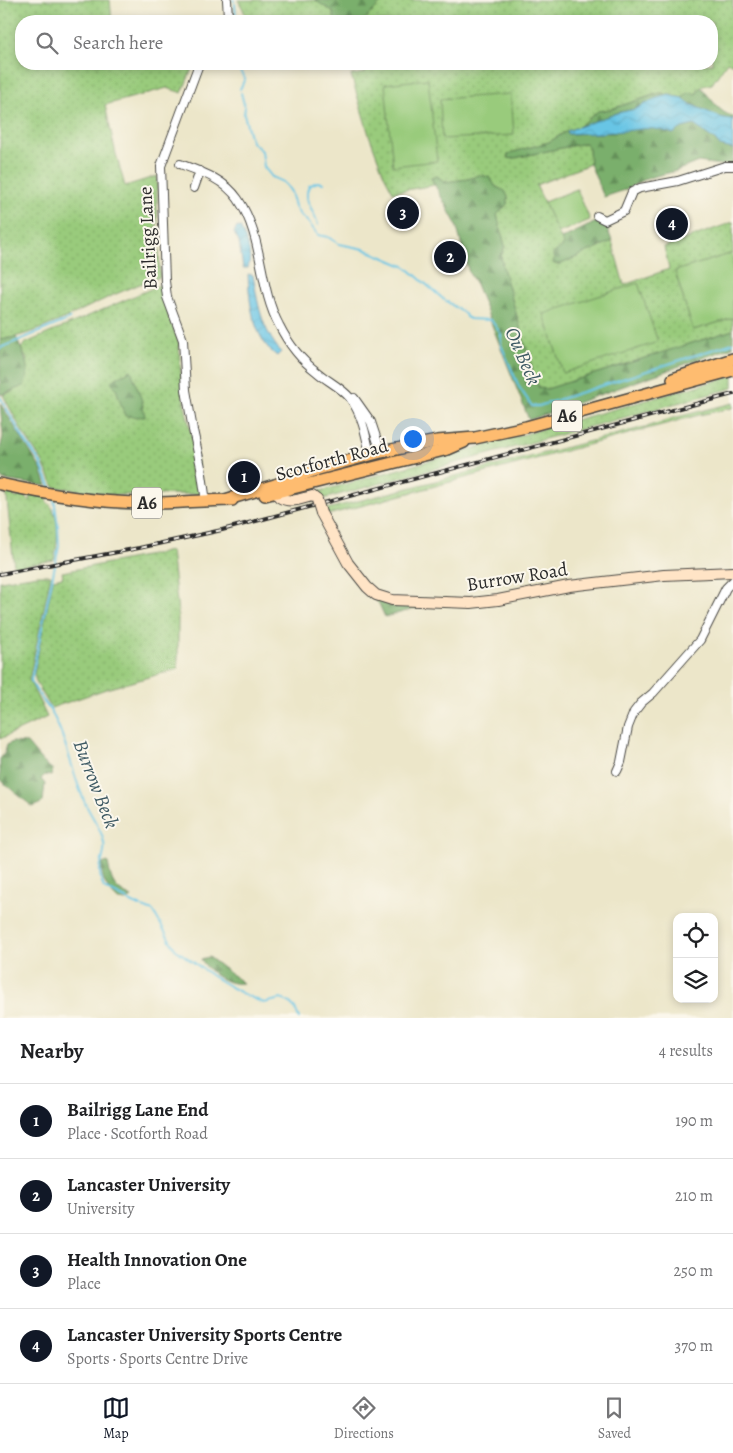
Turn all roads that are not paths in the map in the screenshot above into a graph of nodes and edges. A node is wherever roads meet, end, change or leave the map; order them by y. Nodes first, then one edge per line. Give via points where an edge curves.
1 (227, 0) edge
2 (228, 15) edge
3 (197, 70) edge
4 (180, 164) dead end
5 (733, 166) edge
6 (200, 171) junction
7 (194, 188) dead end
8 (597, 216) dead end
9 (733, 354) edge
10 (733, 359) edge
11 (733, 370) edge
12 (654, 385) junction
13 (608, 404) junction
14 (475, 438) junction
15 (378, 458) junction
16 (0, 484) edge
17 (276, 488) junction
18 (206, 502) junction
19 (733, 572) edge
20 (722, 573) junction
21 (733, 581) edge
22 (726, 588) junction
23 (617, 771) dead end

1 - 2 street
3 - 18 street, Bailrigg Lane via 161,166 161,174 165,281 183,340 188,400
4 - 6 street
5 - 8 street via 640,188 632,192 624,212 605,220
6 - 7 street
6 - 15 street via 223,184 242,206 256,239 270,302 284,334 301,358 350,398
9 - 12 main road via 678,372
10 - 12 main road, Scotforth Road / A6
11 - 13 main road, Scotforth Road / A6
12 - 13 main road, Scotforth Road / A6
13 - 14 main road, Scotforth Road / A6 via 537,425
14 - 15 main road, Scotforth Road / A6 via 437,441
14 - 15 main road, Scotforth Road / A6 via 448,449
15 - 17 main road, Scotforth Road / A6
16 - 18 main road, Scotforth Road / A6 via 125,502
17 - 18 main road, Scotforth Road / A6 via 244,500
17 - 20 street, Burrow Road, bridge via 279,497 287,500 312,496 317,500 348,563 367,588 392,600 471,603 569,586 698,572
19 - 20 street, Burrow Road
20 - 22 street
21 - 22 street
22 - 23 street via 700,640 634,712

